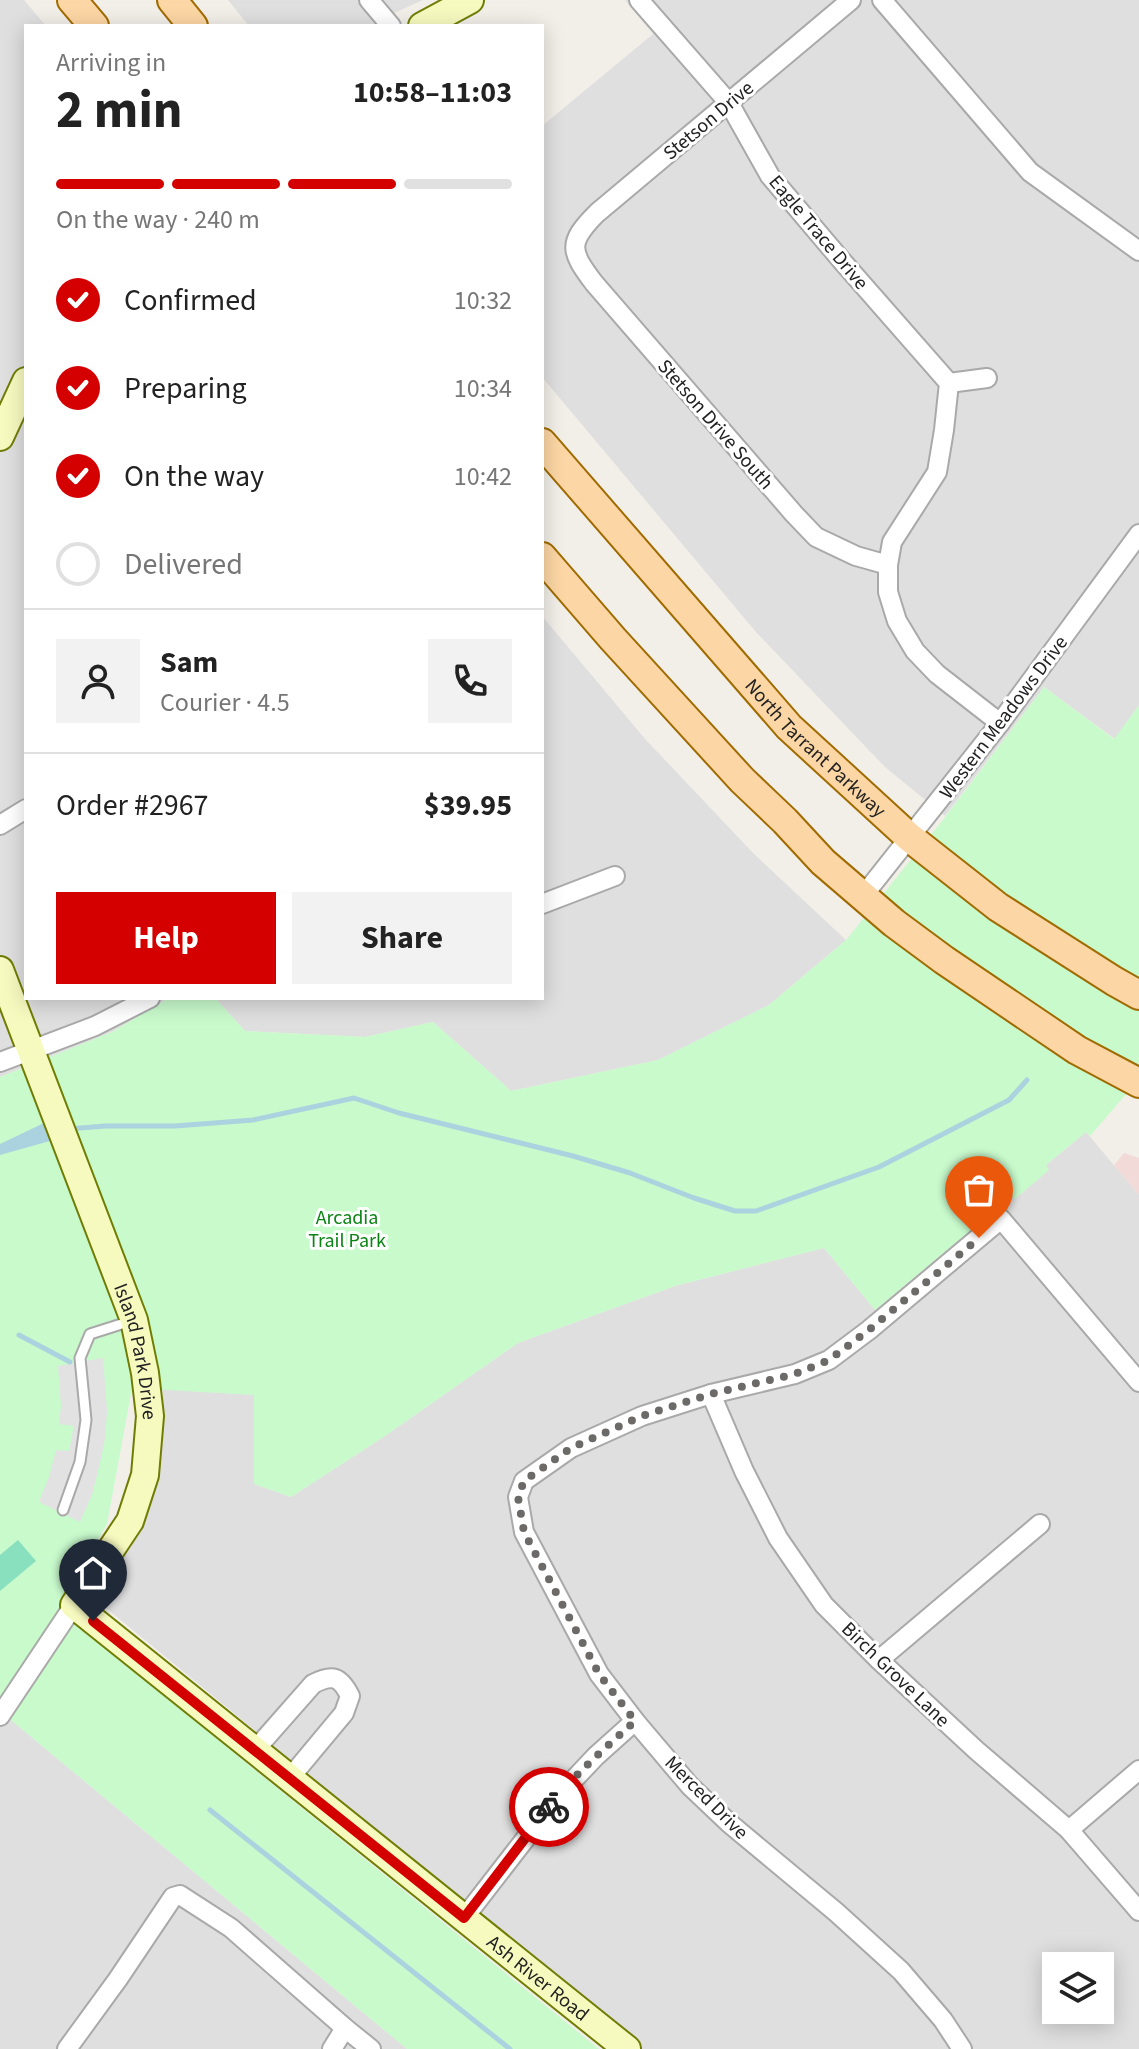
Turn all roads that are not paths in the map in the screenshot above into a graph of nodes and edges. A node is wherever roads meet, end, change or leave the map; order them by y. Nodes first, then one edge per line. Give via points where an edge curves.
1 (72, 0) edge
2 (172, 0) edge
3 (369, 0) edge
4 (470, 0) edge
5 (639, 0) edge
6 (851, 0) edge
7 (882, 0) edge
8 (92, 24) edge
9 (191, 24) edge
10 (389, 24) edge
11 (427, 24) edge
12 (729, 103) junction
13 (574, 247) joint
14 (1139, 251) edge
15 (987, 378) dead end
16 (949, 383) junction
17 (24, 385) edge
18 (0, 437) edge
19 (544, 445) edge
20 (1139, 534) edge
21 (544, 559) edge
22 (888, 565) junction
23 (1000, 723) junction
24 (24, 810) edge
25 (0, 825) edge
26 (909, 837) junction
27 (615, 876) dead end
28 (863, 896) junction
29 (544, 903) edge
30 (0, 970) edge
31 (1139, 995) edge
32 (146, 1000) edge
33 (0, 1062) edge
34 (35, 1062) junction
35 (1139, 1083) edge
36 (134, 1320) junction
37 (1139, 1382) edge
38 (711, 1394) junction
39 (63, 1510) dead end
40 (1040, 1524) dead end
41 (74, 1605) junction
42 (879, 1660) junction
43 (0, 1716) edge
44 (635, 1721) junction
45 (254, 1751) junction
46 (1139, 1770) edge
47 (289, 1779) junction
48 (1069, 1830) junction
49 (1139, 1911) edge
50 (464, 1918) junction
51 (345, 2028) junction
52 (67, 2049) edge
53 (332, 2049) edge
54 (371, 2049) edge
55 (627, 2049) edge
56 (962, 2049) edge

1 - 8 main road
2 - 9 main road
3 - 10 street
4 - 11 street
5 - 12 street, Eagle Trace Drive
6 - 12 street, Stetson Drive
7 - 14 street via 1030,172
12 - 13 street, Stetson Drive via 597,213
12 - 16 street, Eagle Trace Drive via 770,176
13 - 22 street, Stetson Drive South via 594,283 816,537
15 - 16 street
16 - 22 street via 937,472 892,542
17 - 18 street
19 - 26 main road, North Tarrant Parkway via 789,727
20 - 23 street, Western Meadows Drive
21 - 28 main road via 742,780
22 - 23 street via 888,592 897,621 915,651
23 - 26 street, Western Meadows Drive
24 - 25 street
26 - 28 street, Western Meadows Drive
26 - 31 main road, North Tarrant Parkway via 998,907
27 - 29 street
28 - 35 main road via 1028,1017
30 - 34 street, Island Park Drive
32 - 34 street
33 - 34 street
34 - 36 street, Island Park Drive
36 - 39 lane via 90,1334 80,1358 86,1420 80,1462
36 - 41 street, Island Park Drive via 150,1416 145,1475 130,1521
37 - 38 street via 1001,1219 829,1360 795,1374
38 - 42 street, Birch Grove Lane via 778,1538 824,1605
38 - 44 street, Merced Drive via 642,1416 571,1448 524,1481 518,1497 524,1532 599,1674
40 - 42 street
41 - 43 street, Island Park Drive
41 - 45 street, Ash River Road
42 - 48 street, Birch Grove Lane
44 - 50 street via 560,1794
44 - 56 street, Merced Drive via 729,1823 901,1971
45 - 47 street, Ash River Road
45 - 47 street via 313,1684 325,1678 343,1683 350,1696 344,1713
46 - 48 street
47 - 50 street, Ash River Road
48 - 49 street, Birch Grove Lane
50 - 55 street, Ash River Road
51 - 52 street via 231,1928 180,1895 173,1897
51 - 53 street
51 - 54 street

